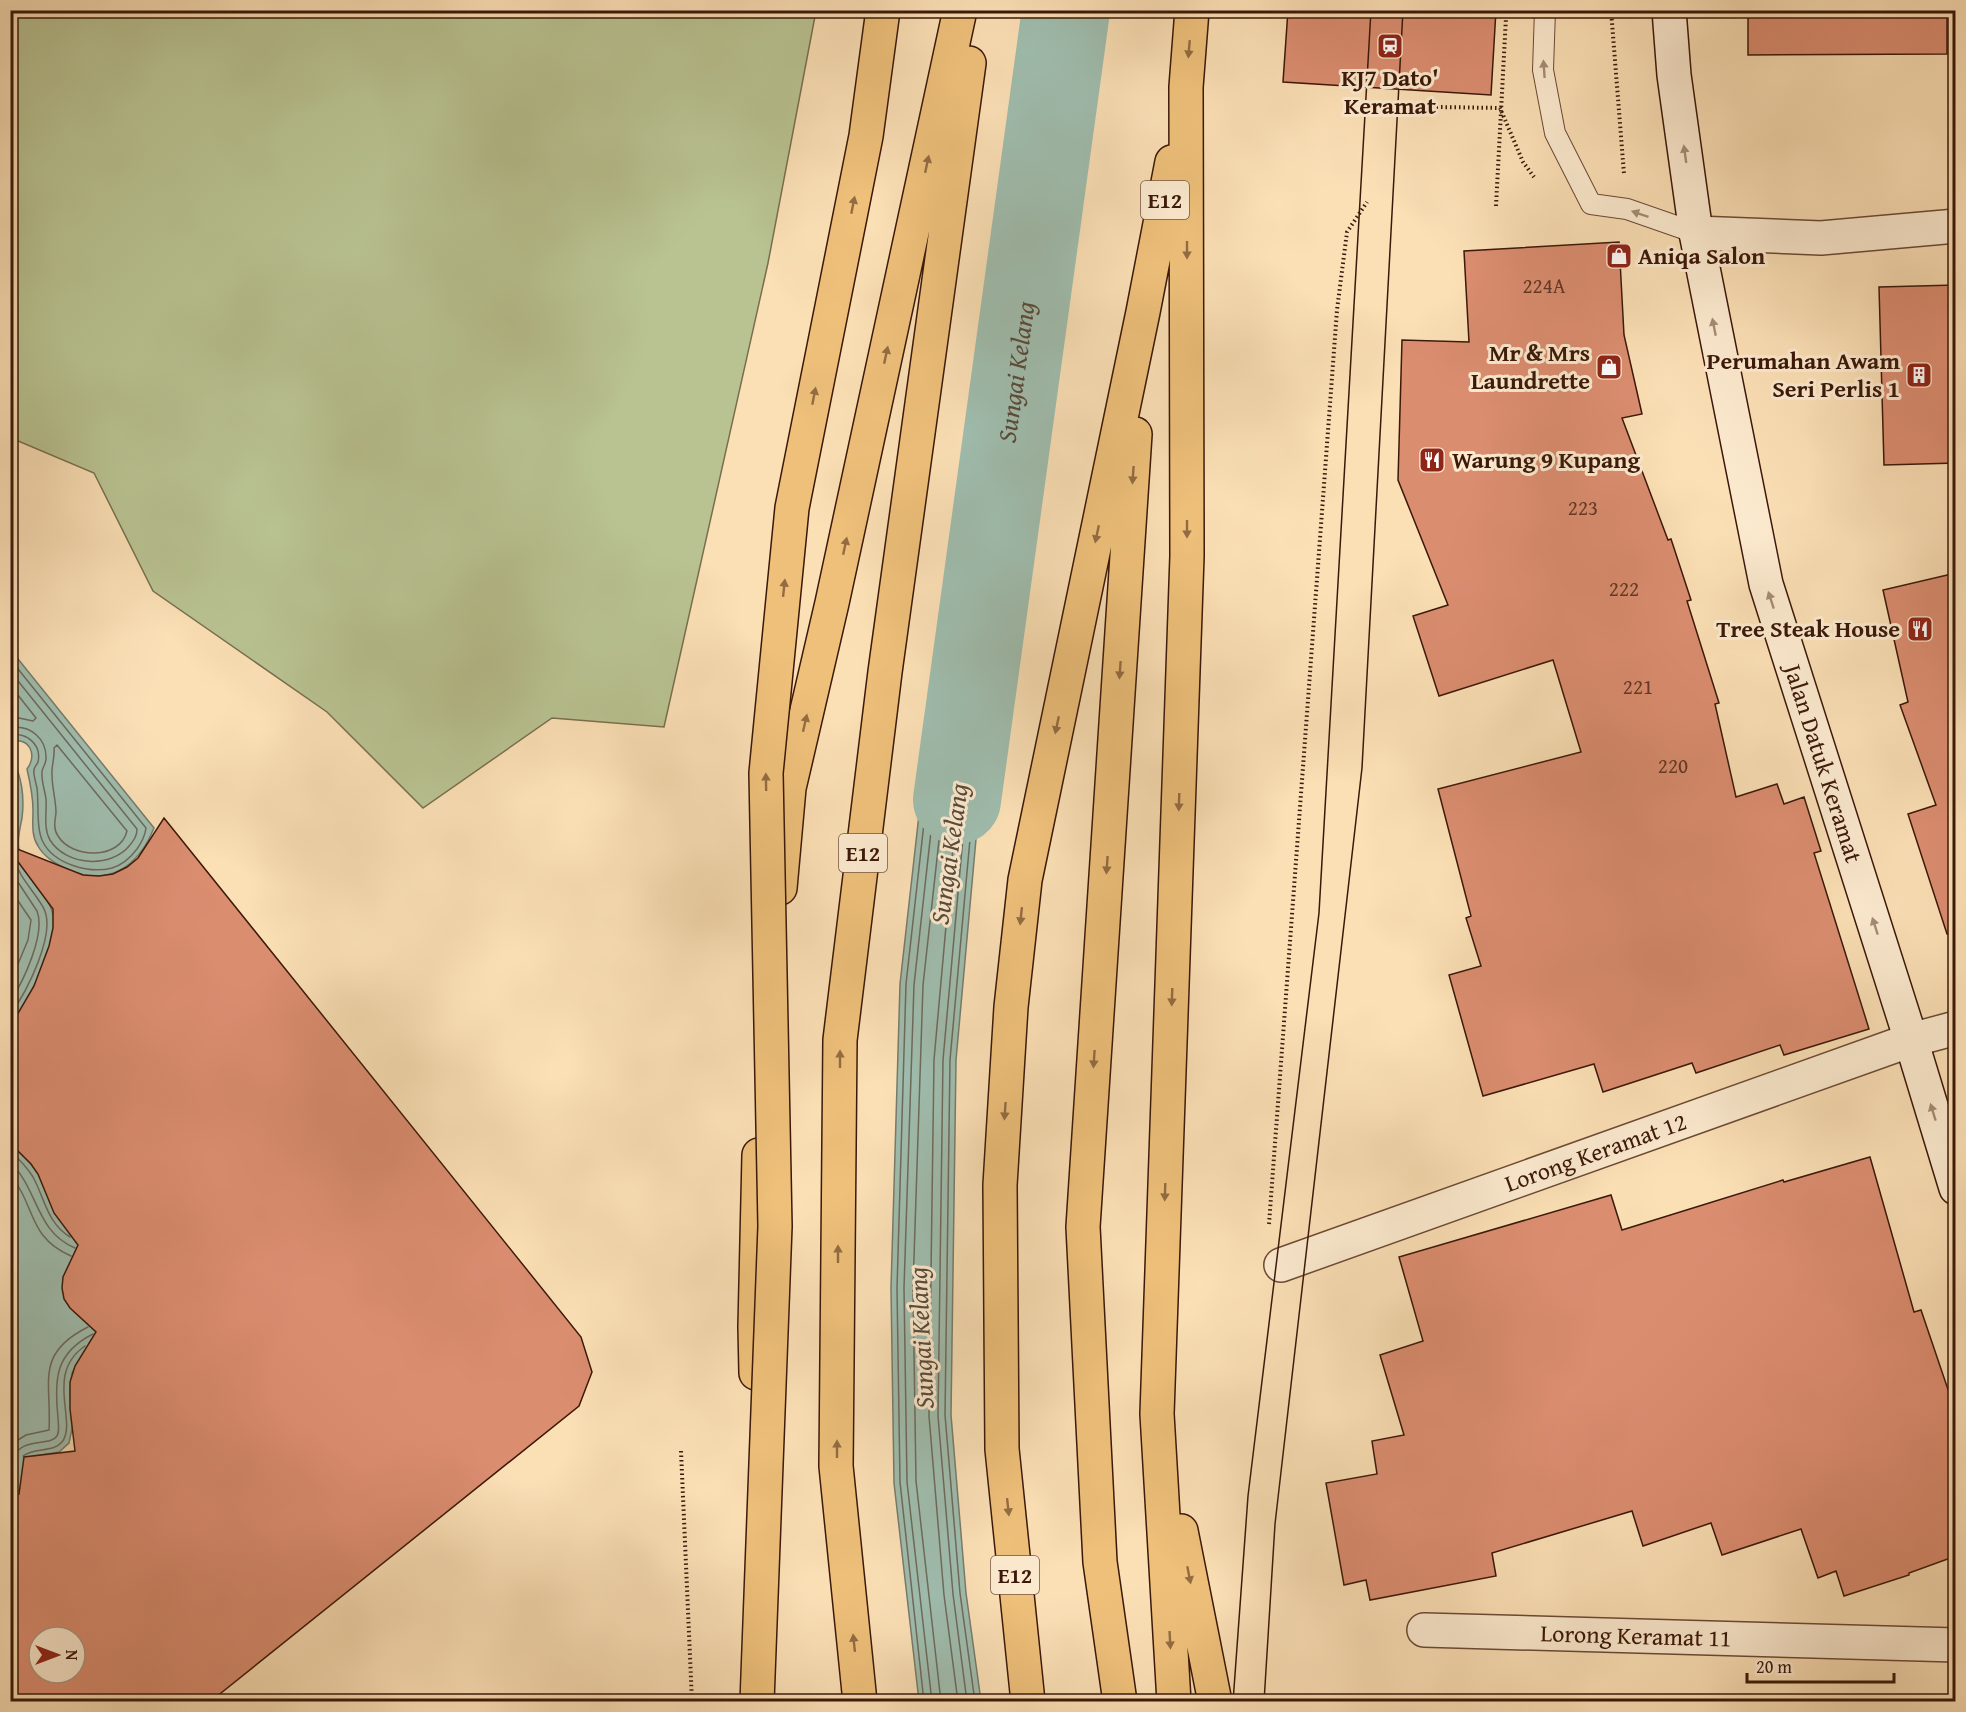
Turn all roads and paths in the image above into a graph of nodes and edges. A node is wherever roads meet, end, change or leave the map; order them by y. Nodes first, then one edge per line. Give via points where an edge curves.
1 (884, 10) edge
2 (960, 10) edge
3 (976, 10) edge
4 (1192, 10) edge
5 (1506, 10) edge
6 (1545, 10) edge
7 (1611, 10) edge
8 (1670, 10) edge
9 (1186, 87) junction
10 (1500, 108) junction
11 (1374, 111) dead end
12 (1367, 202) dead end
13 (1496, 206) dead end
14 (1627, 209) junction
15 (1956, 226) edge
16 (1695, 232) junction
17 (1143, 312) junction
18 (1956, 1028) edge
19 (1911, 1040) junction
20 (1956, 1188) edge
21 (1281, 1265) joint
22 (1157, 1414) junction
23 (681, 1451) dead end
24 (1424, 1630) dead end
25 (1956, 1646) edge
26 (692, 1701) edge
27 (757, 1701) edge
28 (768, 1701) edge
29 (860, 1701) edge
30 (1028, 1701) edge
31 (1120, 1701) edge
32 (1174, 1701) edge
33 (1215, 1701) edge

27 -> 1 highway, bridge via 775,1226 766,773 792,508 866,136
28 -> 2 highway, bridge via 755,1327 761,1073 789,788
29 -> 3 highway, E12 via 836,1466 840,1040 885,672
4 -> 9 highway, E12
5 - 10 path
14 -> 6 lane via 1591,204 1556,133 1543,70
7 - 14 path
16 -> 8 street, Jalan Datuk Keramat via 1674,75
9 - 17 highway, E12
9 -> 22 highway via 1187,556
10 - 11 path via 1374,106
10 - 13 path
12 - 21 path via 1347,232 1337,310 1269,1225
16 -> 14 lane
15 - 16 street via 1821,238
19 -> 16 street, Jalan Datuk Keramat via 1766,584
17 -> 30 highway, E12 via 1025,880 1011,1007 1000,1185 1002,1449
17 -> 31 highway via 1083,1227 1100,1562
18 - 19 street, Lorong Keramat 12
20 -> 19 street, Jalan Datuk Keramat
19 - 21 street, Lorong Keramat 12
22 -> 32 highway
22 -> 33 highway
23 - 26 path
24 - 25 street, Lorong Keramat 11

